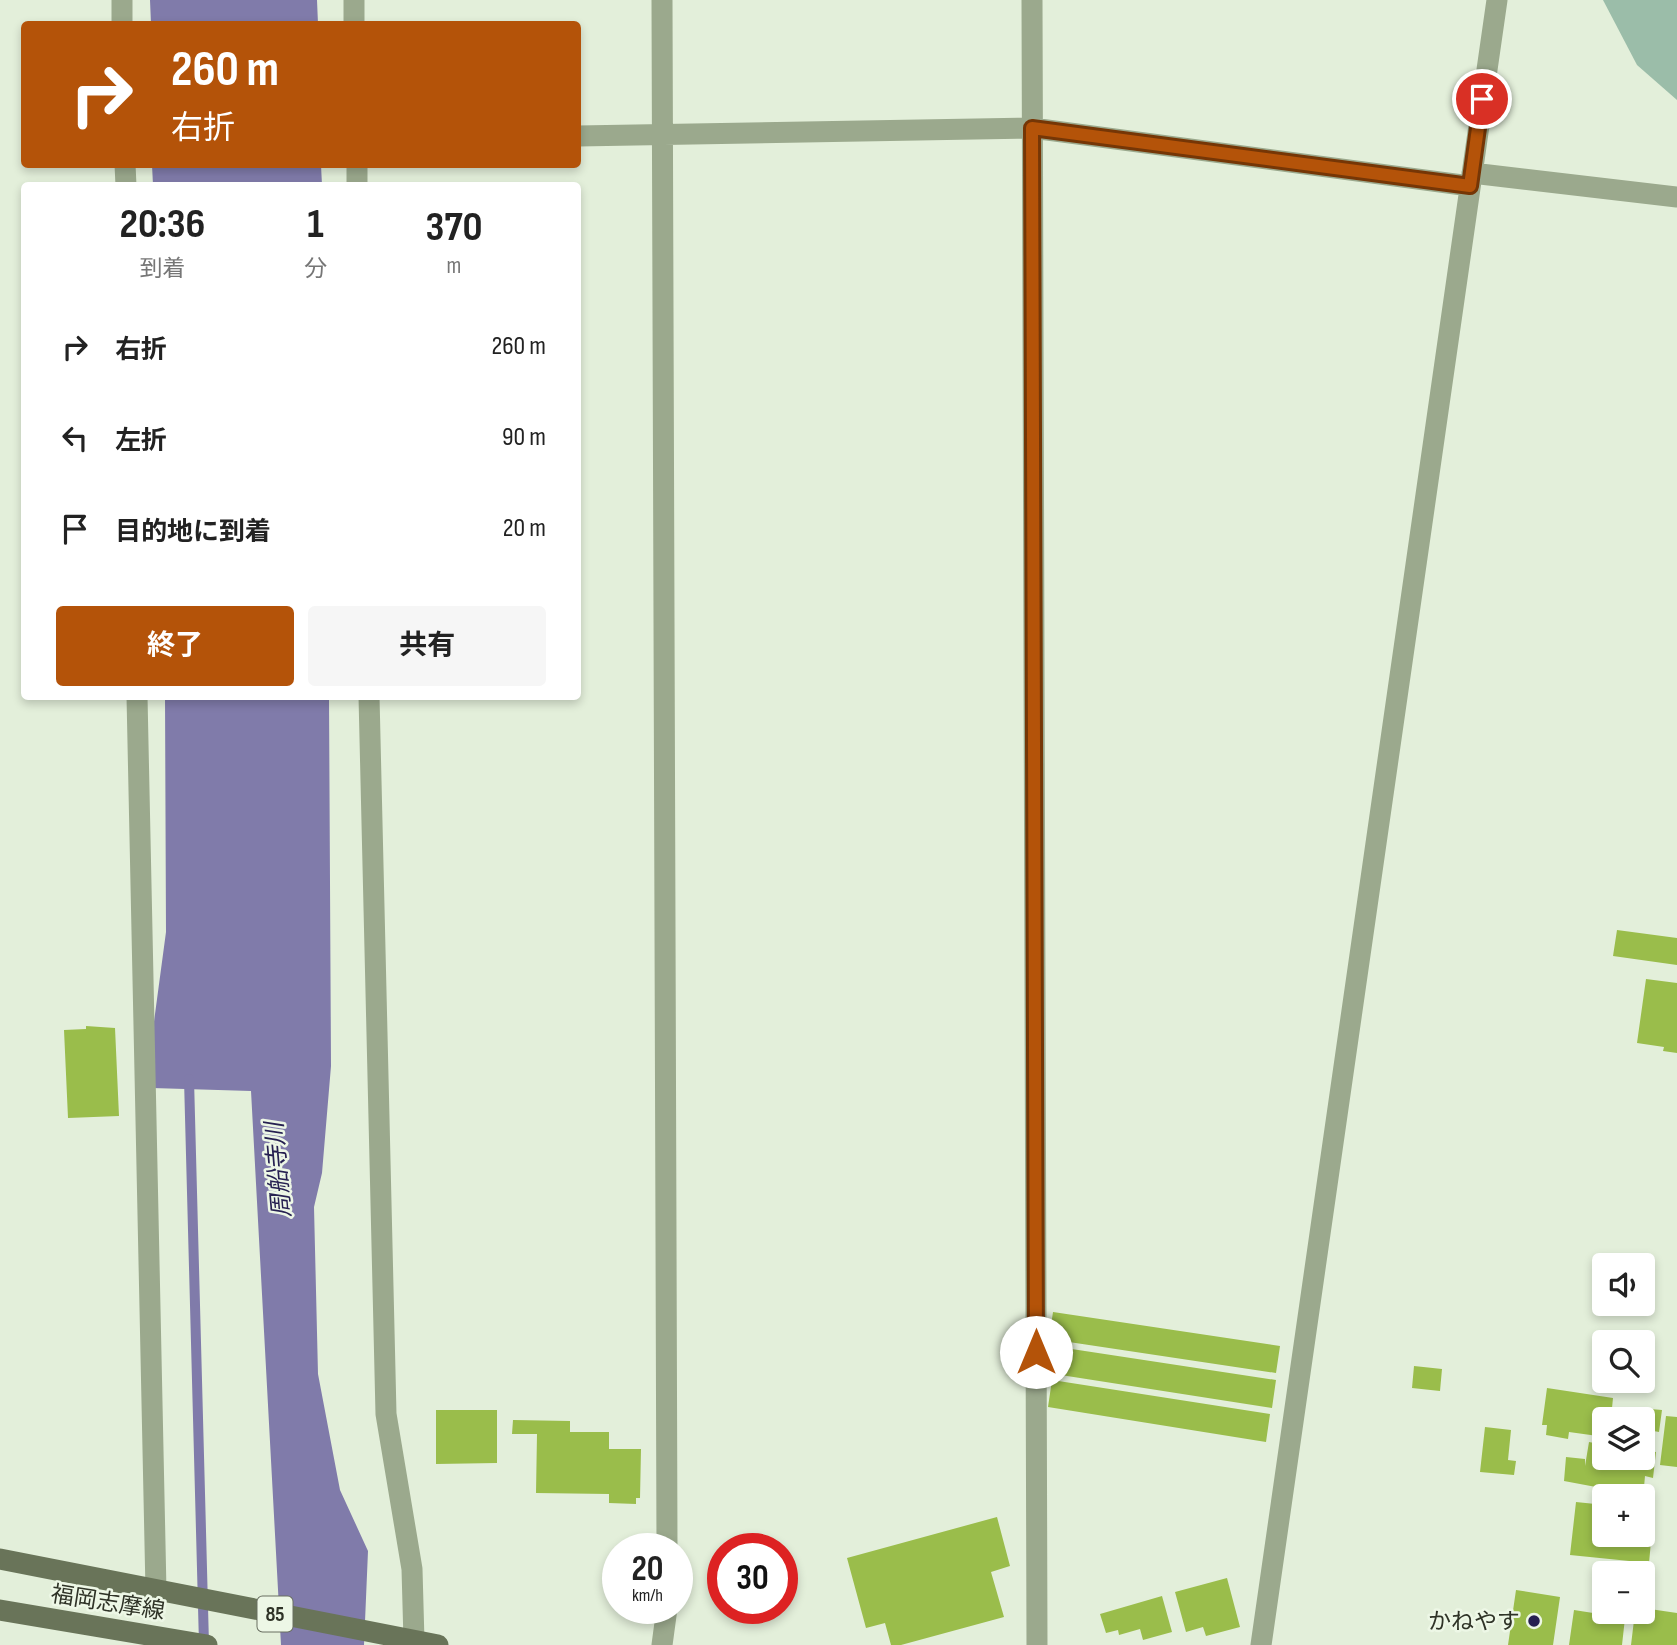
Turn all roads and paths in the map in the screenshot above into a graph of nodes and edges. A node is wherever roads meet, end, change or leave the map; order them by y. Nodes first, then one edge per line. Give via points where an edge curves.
1 (122, 0) edge
2 (354, 0) edge
3 (662, 0) edge
4 (1032, 0) edge
5 (1496, 0) edge
6 (122, 21) edge
7 (354, 21) edge
8 (1032, 128) junction
9 (581, 136) edge
10 (661, 137) junction
11 (1471, 179) junction
12 (1677, 197) edge
13 (137, 700) edge
14 (369, 700) edge
15 (667, 1533) edge
16 (0, 1559) edge
17 (156, 1591) junction
18 (0, 1610) edge
19 (665, 1624) edge
20 (404, 1639) junction
21 (206, 1645) edge
22 (438, 1645) edge
23 (662, 1645) edge
24 (1037, 1645) edge
25 (1261, 1645) edge

1 - 6 street
2 - 7 street
3 - 10 street
4 - 8 street
5 - 11 street
8 - 10 street
8 - 11 street
8 - 24 street
9 - 10 street
10 - 15 street
11 - 12 street
11 - 25 street
13 - 17 street
14 - 20 street via 386,1414 412,1569
16 - 17 main road, 福岡志摩線 / 85
17 - 20 main road, 85
18 - 21 main road, 福岡志摩線
19 - 23 street
20 - 22 main road, 85

